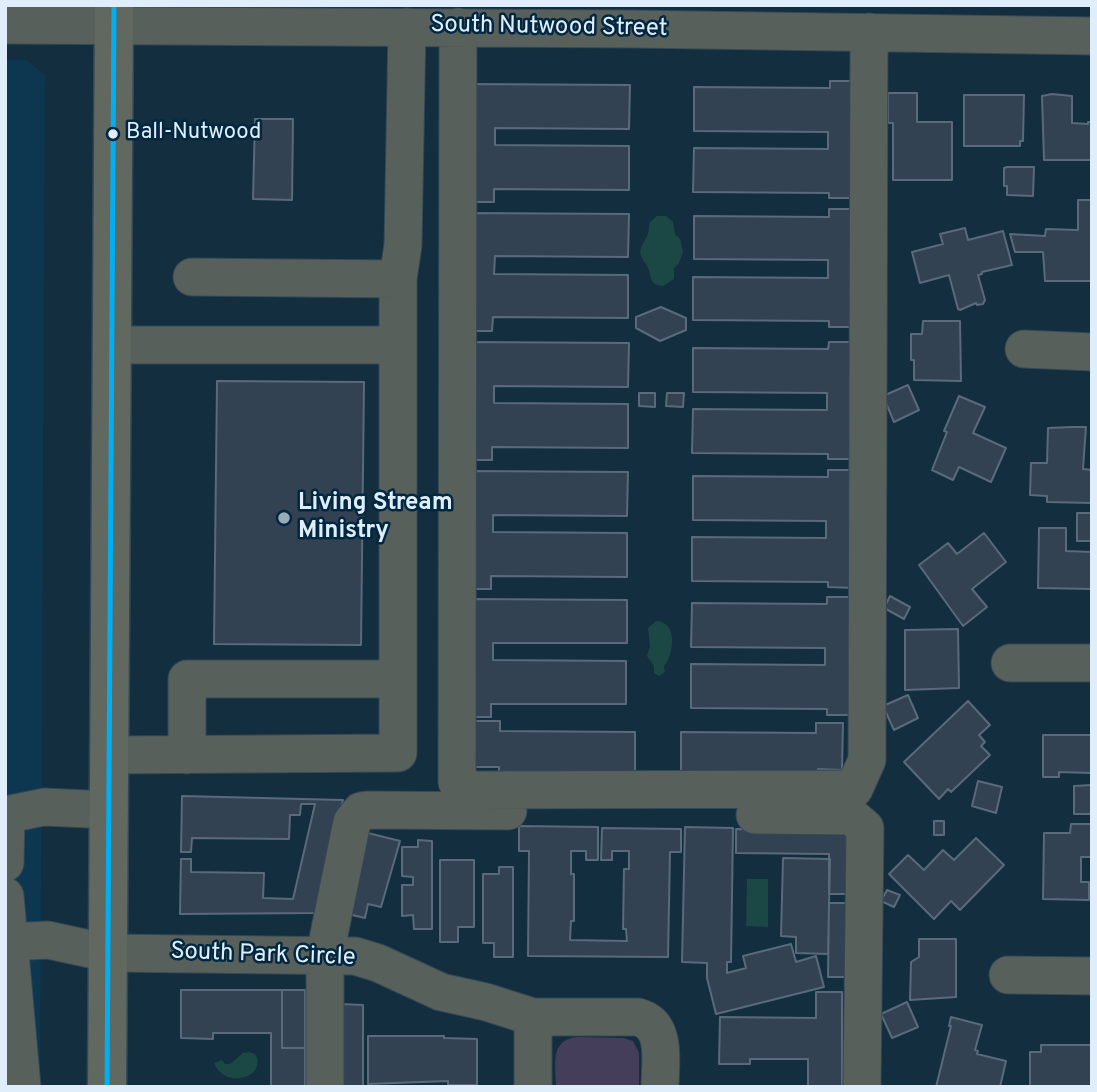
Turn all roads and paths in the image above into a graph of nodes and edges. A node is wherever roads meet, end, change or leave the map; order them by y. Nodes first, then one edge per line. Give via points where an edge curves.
1 (114, 16) edge
2 (5, 24) edge
3 (407, 27) junction
4 (458, 27) junction
5 (869, 32) junction
6 (1092, 36) edge
7 (192, 277) dead end
8 (398, 279) junction
9 (112, 345) junction
10 (398, 345) junction
11 (1024, 349) dead end
12 (1092, 352) edge
13 (1010, 663) dead end
14 (1092, 663) edge
15 (398, 679) junction
16 (109, 755) junction
17 (187, 755) junction
18 (109, 810) junction
19 (6, 815) edge
20 (5, 863) edge
21 (5, 896) edge
22 (7, 942) edge
23 (108, 953) junction
24 (325, 954) junction
25 (1008, 975) dead end
26 (1092, 976) edge
27 (533, 1017) junction
28 (22, 1087) edge
29 (107, 1087) edge
30 (325, 1087) edge
31 (533, 1087) edge
32 (660, 1087) edge
33 (862, 1087) edge

1 - 2 street, South Nutwood Street
1 - 3 street, South Nutwood Street
1 - 9 main road
3 - 4 street, South Nutwood Street
3 - 8 street via 404,244
4 - 5 street, South Nutwood Street
4 - 5 street via 457,782 473,790 855,789 867,760
5 - 6 street, South Nutwood Street
7 - 8 street
8 - 10 street
9 - 10 street
9 - 16 main road
10 - 15 street
11 - 12 street
13 - 14 street
15 - 17 street via 398,753
15 - 17 street via 187,679
16 - 17 street
16 - 18 main road
18 - 19 street via 44,807
18 - 23 main road
19 - 20 street
21 - 22 street
22 - 23 street, South Park Circle via 48,940
22 - 28 street
23 - 24 street, South Park Circle
23 - 29 main road
24 - 27 street, South Park Circle via 366,959 441,992
24 - 30 street
24 - 33 street via 352,822 361,811 851,816 865,828
25 - 26 street
27 - 31 street
27 - 32 street, South Park Circle via 646,1019 660,1041

